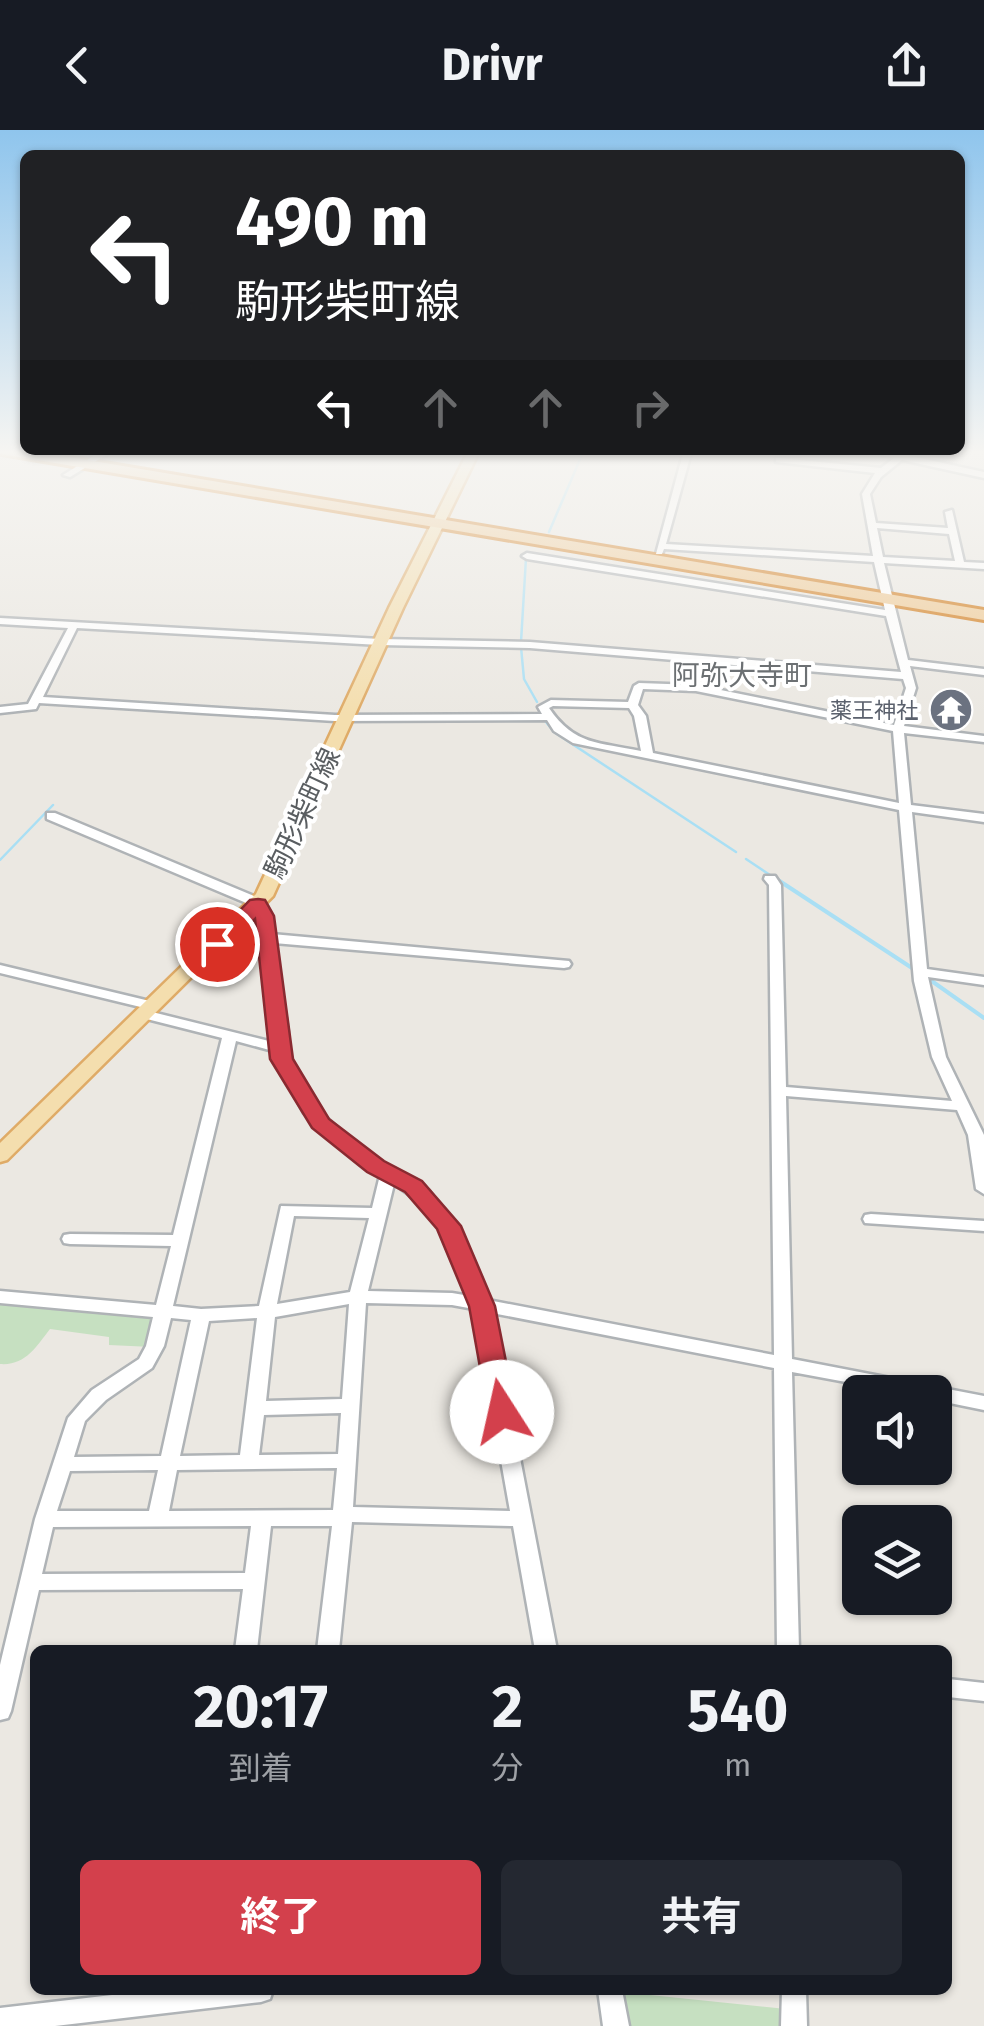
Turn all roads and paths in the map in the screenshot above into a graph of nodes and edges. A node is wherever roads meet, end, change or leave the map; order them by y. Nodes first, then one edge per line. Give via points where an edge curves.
1 (432, 538) edge
2 (536, 538) edge
3 (564, 538) edge
4 (663, 538) edge
5 (875, 538) edge
6 (954, 538) edge
7 (659, 551) junction
8 (527, 556) dead end
9 (879, 560) junction
10 (960, 564) junction
11 (984, 566) edge
12 (748, 575) junction
13 (740, 589) junction
14 (888, 602) junction
15 (984, 613) edge
16 (0, 621) edge
17 (74, 625) junction
18 (380, 642) junction
19 (904, 662) junction
20 (984, 672) edge
21 (908, 676) junction
22 (36, 700) junction
23 (632, 705) junction
24 (0, 710) edge
25 (346, 718) junction
26 (547, 718) junction
27 (898, 728) junction
28 (984, 739) edge
29 (648, 754) junction
30 (906, 808) junction
31 (51, 816) dead end
32 (984, 818) edge
33 (770, 879) dead end
34 (258, 904) junction
35 (268, 938) junction
36 (564, 964) dead end
37 (0, 971) edge
38 (920, 972) junction
39 (984, 981) edge
40 (149, 1010) junction
41 (230, 1036) junction
42 (280, 1048) junction
43 (777, 1091) junction
44 (962, 1106) junction
45 (978, 1128) edge
46 (0, 1155) edge
47 (388, 1174) junction
48 (984, 1190) edge
49 (377, 1213) junction
50 (871, 1219) dead end
51 (984, 1226) edge
52 (70, 1239) dead end
53 (181, 1241) junction
54 (0, 1298) edge
55 (358, 1298) junction
56 (482, 1306) junction
57 (267, 1312) junction
58 (163, 1314) junction
59 (202, 1315) junction
60 (782, 1365) junction
61 (842, 1376) edge
62 (952, 1396) edge
63 (984, 1402) edge
64 (350, 1406) junction
65 (256, 1408) junction
66 (346, 1461) junction
67 (249, 1462) junction
68 (168, 1463) junction
69 (64, 1464) junction
70 (343, 1516) junction
71 (157, 1518) junction
72 (262, 1518) junction
73 (45, 1520) junction
74 (522, 1520) junction
75 (255, 1581) junction
76 (30, 1582) junction
77 (247, 1645) edge
78 (329, 1645) edge
79 (545, 1645) edge
80 (788, 1645) edge
81 (952, 1688) edge
82 (984, 1692) edge
83 (0, 1711) edge
84 (236, 1995) edge
85 (611, 1995) edge
86 (794, 1995) edge
87 (124, 2017) edge
88 (0, 2020) edge
89 (616, 2026) edge
90 (794, 2026) edge

1 - 18 main road, 駒形柴町線
2 - 12 highway
3 - 7 highway
4 - 7 street
5 - 9 street
6 - 10 street
7 - 9 street
7 - 14 highway
8 - 13 street
9 - 10 street
9 - 14 street
10 - 11 street
12 - 13 street
12 - 14 highway
13 - 14 street
14 - 15 highway
14 - 19 street
16 - 17 street
17 - 18 street
17 - 22 street
18 - 21 street via 530,645
18 - 25 main road, 駒形柴町線
19 - 20 street
19 - 21 street
21 - 27 street via 910,697
22 - 24 street via 29,710
22 - 25 street
23 - 26 street via 543,704
23 - 27 street via 639,686 682,686
23 - 29 street
25 - 26 street
25 - 34 main road, 駒形柴町線
26 - 29 street via 577,741
27 - 28 street
27 - 30 street
29 - 30 street
30 - 32 street
30 - 38 street
31 - 34 street
33 - 43 street
34 - 35 street
34 - 40 main road, 駒形柴町線
35 - 36 street
35 - 42 street
37 - 40 street
38 - 39 street
38 - 44 street via 930,1029
40 - 41 street
40 - 46 main road, 駒形柴町線
41 - 42 street
41 - 53 street
42 - 47 street via 313,1116
43 - 44 street
43 - 60 street
44 - 45 street
45 - 48 street
47 - 49 street
47 - 56 street via 423,1194 448,1226
49 - 55 street
49 - 57 street via 287,1210
50 - 51 street
52 - 53 street
53 - 58 street
54 - 58 street
55 - 56 street
55 - 57 street
55 - 64 street
56 - 60 street
56 - 74 street
57 - 59 street
57 - 65 street
58 - 59 street
58 - 69 street via 149,1359 81,1412
59 - 68 street
60 - 61 street
60 - 80 street
62 - 63 street
64 - 65 street
64 - 66 street
65 - 67 street
66 - 67 street
66 - 70 street
67 - 68 street
68 - 69 street
68 - 71 street
69 - 73 street
70 - 72 street
70 - 74 street
70 - 78 street
71 - 72 street
71 - 73 street
72 - 75 street
73 - 76 street
74 - 79 street
75 - 76 street
75 - 77 street
76 - 83 street
81 - 82 street
84 - 87 street
85 - 89 street
86 - 90 street
87 - 88 street

